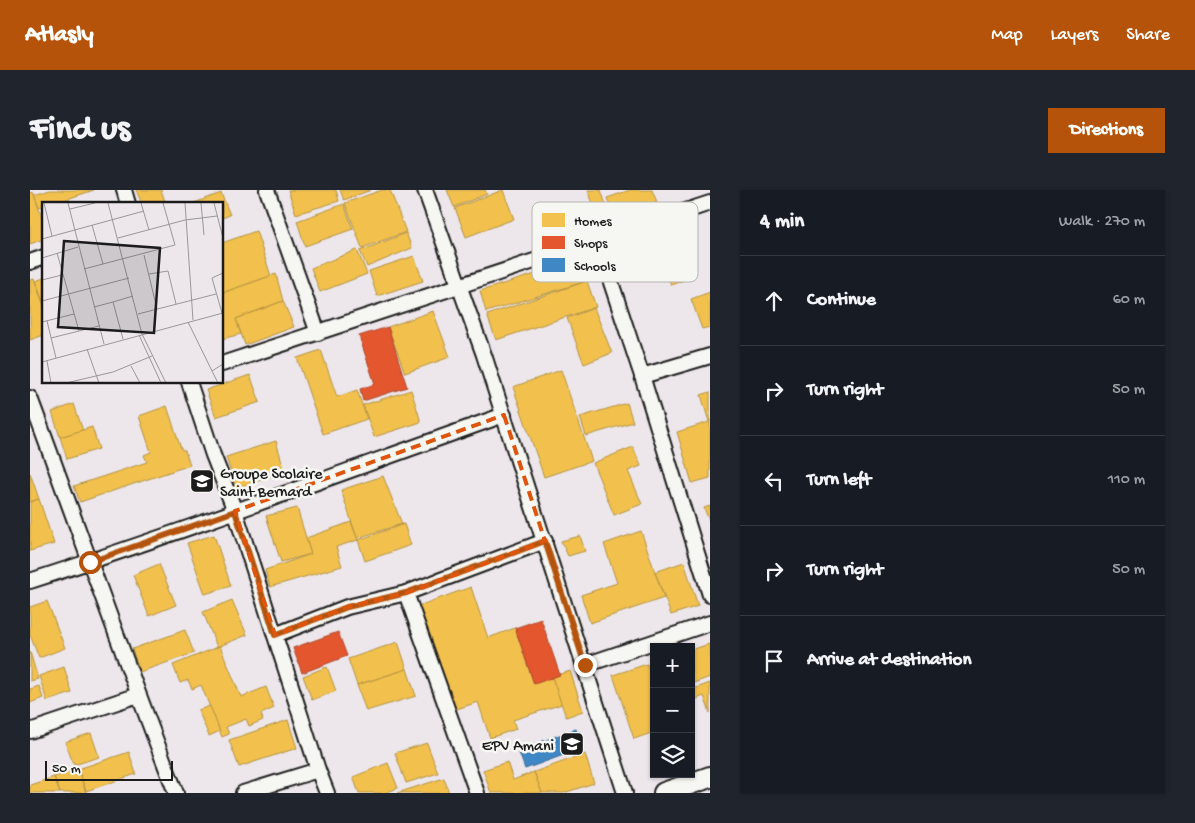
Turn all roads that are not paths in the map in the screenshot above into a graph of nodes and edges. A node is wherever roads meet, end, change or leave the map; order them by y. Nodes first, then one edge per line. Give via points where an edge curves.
1 (267, 190) edge
2 (425, 190) edge
3 (710, 203) edge
4 (698, 207) edge
5 (42, 258) edge
6 (532, 261) edge
7 (30, 262) edge
8 (611, 282) edge
9 (460, 286) junction
10 (318, 333) junction
11 (710, 356) edge
12 (224, 363) edge
13 (642, 376) junction
14 (190, 384) edge
15 (30, 398) edge
16 (504, 415) junction
17 (35, 425) edge
18 (235, 511) junction
19 (545, 541) junction
20 (90, 562) junction
21 (30, 581) edge
22 (406, 593) junction
23 (710, 595) edge
24 (710, 623) edge
25 (275, 635) junction
26 (585, 665) junction
27 (138, 695) junction
28 (30, 731) edge
29 (318, 770) junction
30 (710, 777) edge
31 (176, 793) edge
32 (242, 793) edge
33 (327, 793) edge
34 (477, 793) edge
35 (625, 793) edge
36 (664, 793) edge

1 - 10 street
2 - 9 street
3 - 4 street
5 - 7 street
6 - 9 street
8 - 13 street
9 - 10 street
9 - 16 street
10 - 12 street
11 - 13 street
13 - 23 street
14 - 18 street
15 - 17 street
16 - 18 street
16 - 19 street
17 - 20 street
18 - 20 street
18 - 25 street
19 - 22 street
19 - 26 street
20 - 21 street
20 - 27 street
22 - 25 street via 347,607
22 - 34 street
24 - 26 street
25 - 29 street
26 - 35 street
27 - 28 street
27 - 31 street
29 - 32 street
29 - 33 street
30 - 36 street

